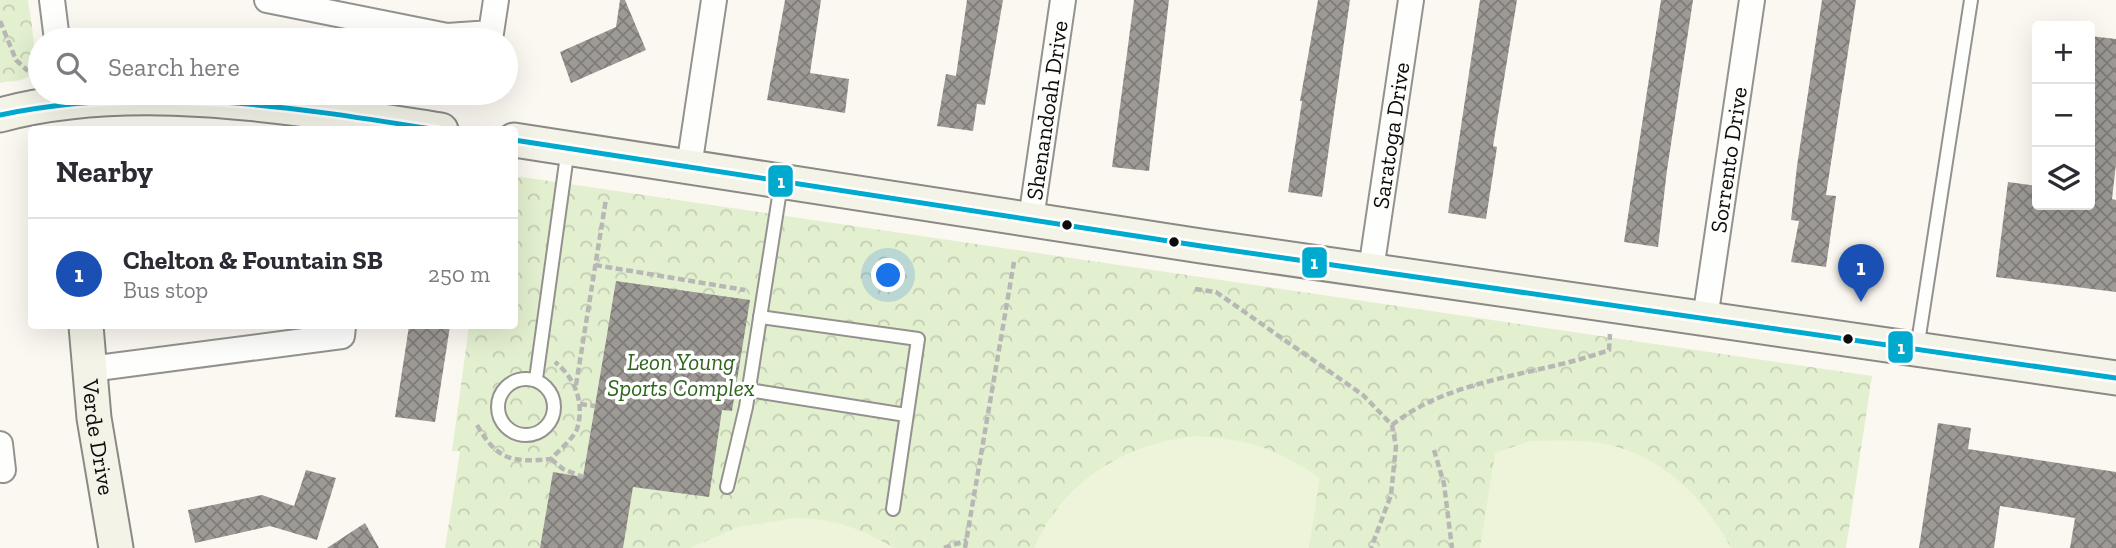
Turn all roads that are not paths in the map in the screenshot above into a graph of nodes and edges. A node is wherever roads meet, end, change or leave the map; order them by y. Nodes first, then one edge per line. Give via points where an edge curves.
1 (52, 0) edge
2 (267, 0) edge
3 (496, 0) edge
4 (714, 0) edge
5 (1063, 0) edge
6 (1411, 0) edge
7 (1752, 0) edge
8 (1972, 0) edge
9 (56, 28) edge
10 (407, 28) edge
11 (492, 28) edge
12 (98, 105) edge
13 (231, 105) edge
14 (66, 109) edge
15 (0, 115) edge
16 (372, 125) edge
17 (518, 141) edge
18 (568, 148) junction
19 (689, 167) junction
20 (782, 181) junction
21 (1031, 219) junction
22 (1371, 270) junction
23 (760, 317) junction
24 (1705, 319) junction
25 (86, 329) edge
26 (343, 329) edge
27 (1917, 349) junction
28 (90, 369) junction
29 (2116, 378) edge
30 (536, 379) junction
31 (749, 390) junction
32 (906, 415) junction
33 (0, 444) edge
34 (3, 470) dead end
35 (727, 486) dead end
36 (893, 509) dead end
37 (116, 548) edge

1 - 9 street
2 - 10 street
3 - 11 street
4 - 19 street
5 - 21 street, Shenandoah Drive
6 - 22 street, Saratoga Drive
7 - 24 street, Sorrento Drive
8 - 27 lane
12 - 14 main road
13 - 16 main road
14 - 15 main road
17 - 18 main road
18 - 19 main road
18 - 30 lane
19 - 20 main road
20 - 21 main road
20 - 23 lane
21 - 22 main road
22 - 24 main road
23 - 31 lane
23 - 32 lane via 918,339
24 - 27 main road
25 - 28 main road, Verde Drive
26 - 28 street via 342,336
27 - 29 main road
28 - 37 main road, Verde Drive
30 - 30 lane via 513,381 499,398 498,415 519,434 543,430 553,417 552,395
31 - 32 lane
31 - 35 lane
32 - 36 lane
33 - 34 street

